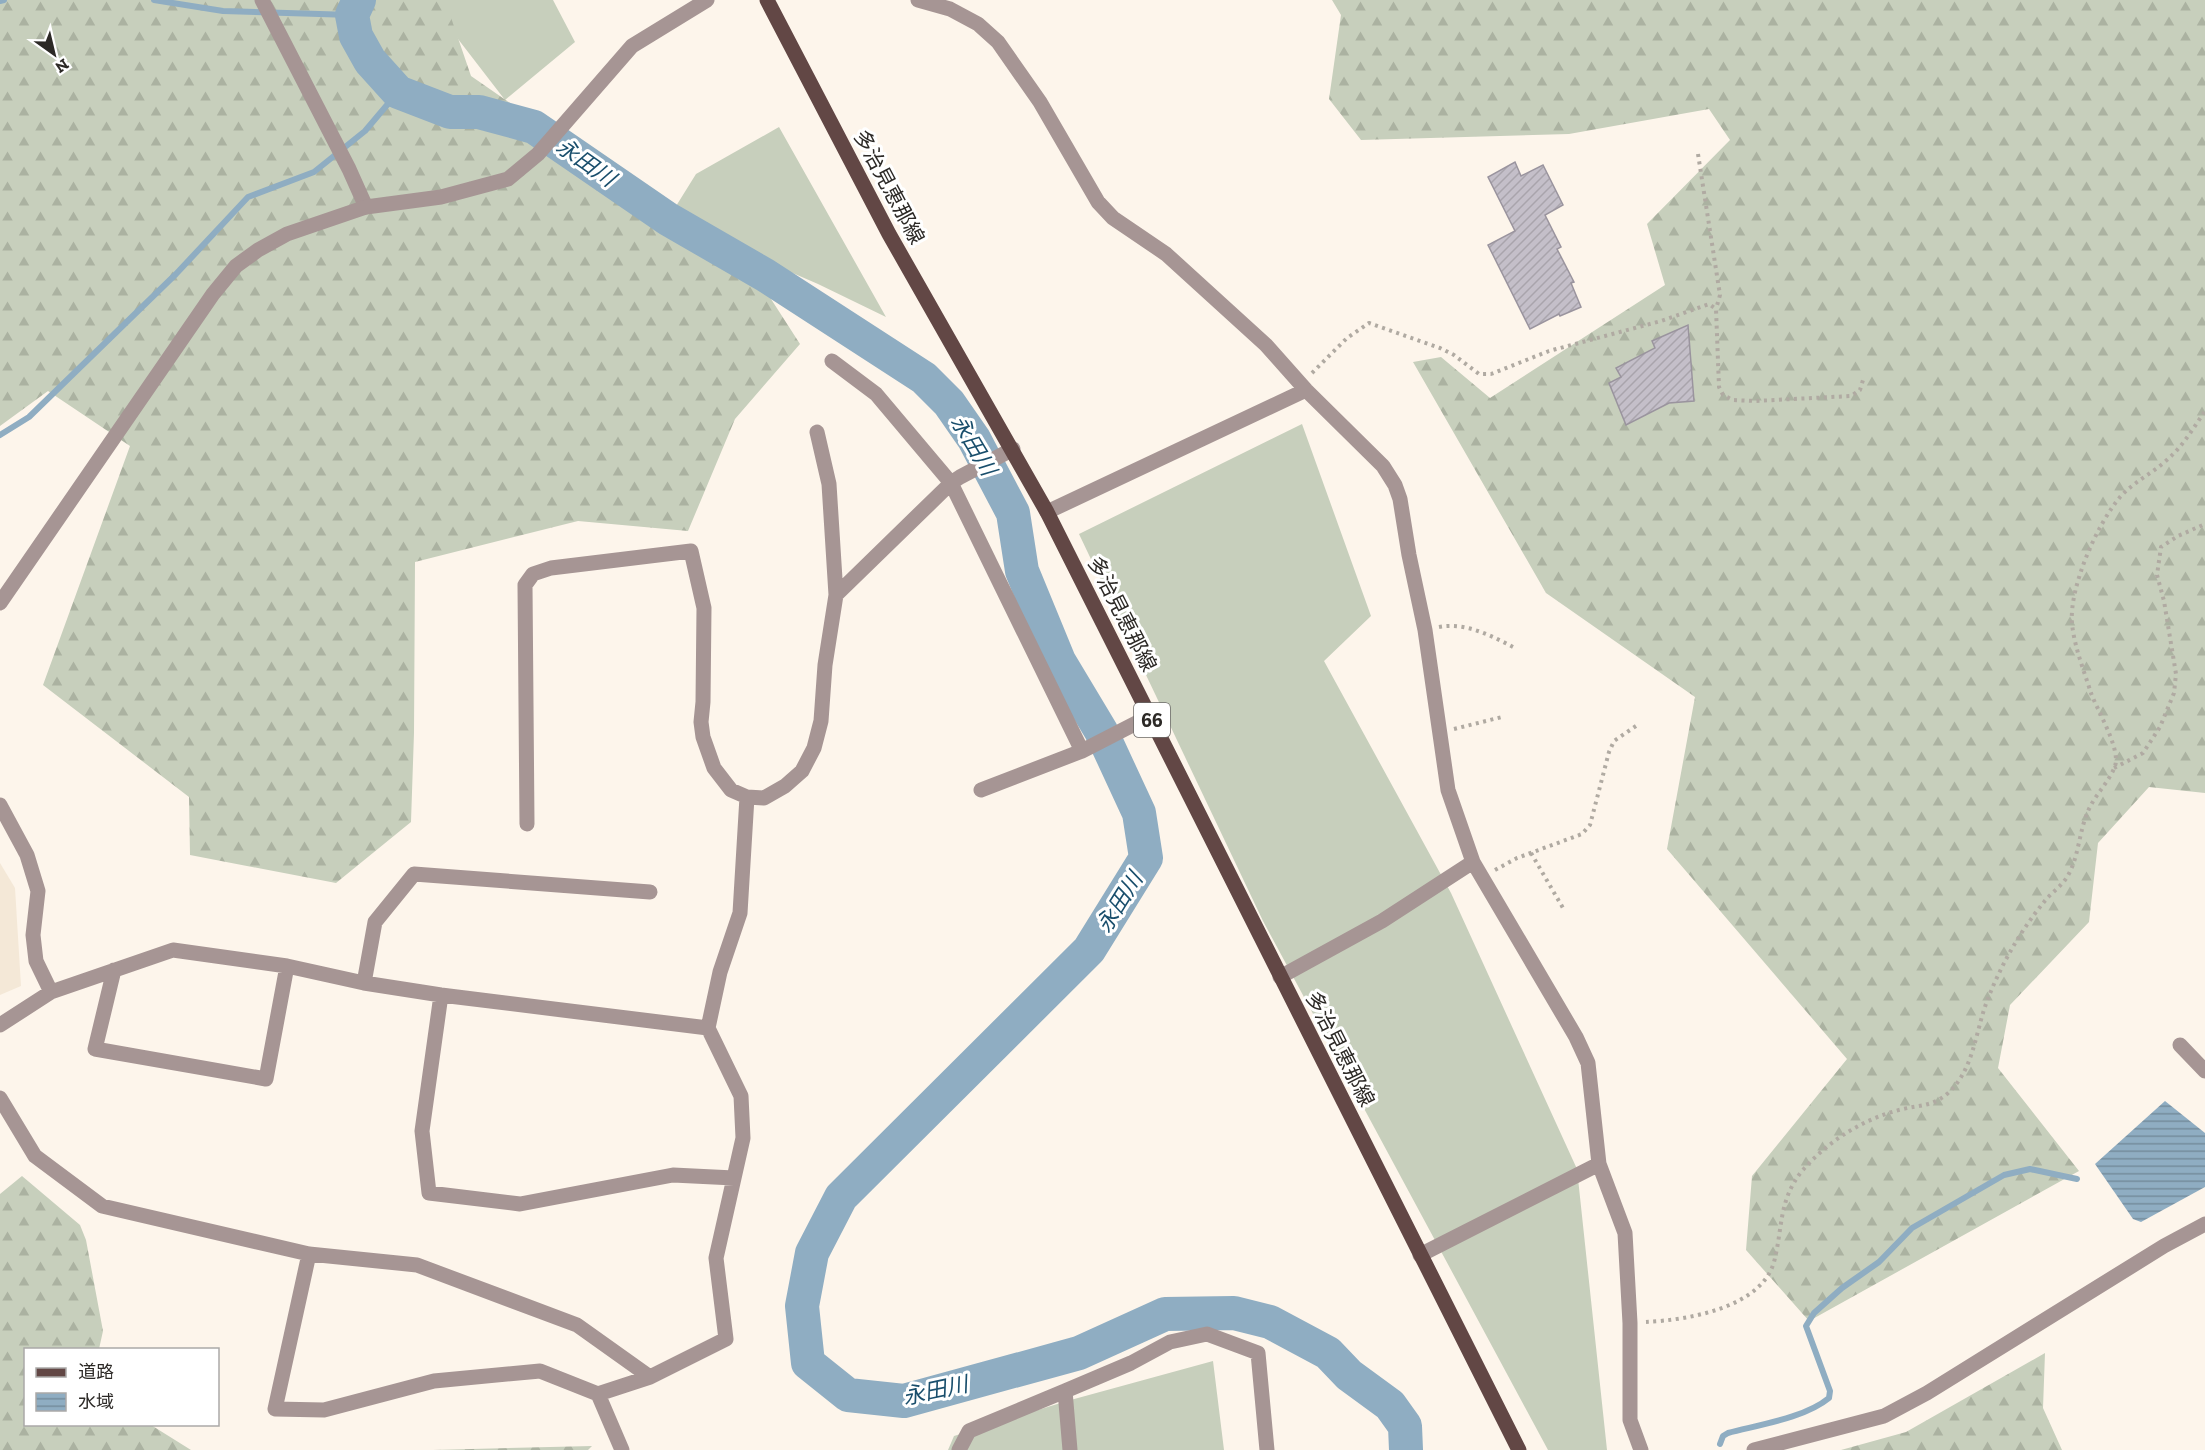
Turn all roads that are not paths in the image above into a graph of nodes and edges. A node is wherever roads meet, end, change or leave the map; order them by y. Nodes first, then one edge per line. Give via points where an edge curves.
1 (262, 0) edge
2 (707, 0) edge
3 (767, 0) edge
4 (918, 0) edge
5 (366, 207) junction
6 (832, 361) dead end
7 (1304, 387) junction
8 (817, 432) dead end
9 (1008, 451) junction
10 (955, 480) junction
11 (1047, 512) junction
12 (836, 596) junction
13 (0, 603) edge
14 (1150, 716) junction
15 (1087, 748) junction
16 (981, 789) dead end
17 (747, 797) junction
18 (0, 805) edge
19 (527, 824) dead end
20 (1473, 862) junction
21 (650, 892) dead end
22 (287, 966) junction
23 (114, 970) junction
24 (1280, 977) junction
25 (364, 983) junction
26 (51, 992) junction
27 (441, 995) junction
28 (0, 1025) edge
29 (708, 1028) junction
30 (2180, 1045) dead end
31 (2205, 1071) edge
32 (0, 1098) edge
33 (1599, 1164) junction
34 (734, 1178) junction
35 (2205, 1224) edge
36 (309, 1254) junction
37 (1420, 1255) junction
38 (650, 1377) junction
39 (1065, 1391) junction
40 (598, 1394) junction
41 (622, 1450) edge
42 (959, 1450) edge
43 (1070, 1450) edge
44 (1267, 1450) edge
45 (1519, 1450) edge
46 (1641, 1450) edge
47 (1754, 1450) edge

1 - 5 street
2 - 5 street via 632,46 538,154 508,179 441,197
3 - 9 main road, 多治見恵那線 / 66
4 - 7 street via 950,9 978,24 998,42 1040,102 1098,202 1113,218 1166,254 1266,345
5 - 13 street via 287,234 236,266
6 - 10 street via 876,394
7 - 11 street
7 - 20 street via 1383,466 1400,499 1425,630 1448,790
8 - 12 street via 829,484
9 - 10 street
9 - 11 main road, 多治見恵那線 / 66
10 - 12 street
10 - 15 street
11 - 14 main road, 多治見恵那線 / 66
12 - 17 street via 821,721 814,748 801,771 785,786 764,798
14 - 15 street
14 - 24 main road, 多治見恵那線 / 66
15 - 16 street
17 - 19 street via 730,790 714,768 703,737 704,608 691,551 640,556 551,568 533,574 525,585
17 - 29 street via 740,912 720,972
18 - 26 street via 27,855 38,891 33,935 36,961
20 - 24 street via 1382,921
20 - 33 street via 1588,1063
21 - 25 street via 414,874 375,922
22 - 23 street via 173,950
22 - 23 street via 266,1079 95,1049
22 - 25 street
23 - 26 street
24 - 37 main road, 多治見恵那線 / 66
25 - 27 street
26 - 28 street
27 - 29 street
27 - 34 street via 422,1131 429,1193 520,1204 673,1175
29 - 34 street via 741,1096 743,1138
30 - 31 street
32 - 36 street via 34,1156 102,1206
33 - 37 street
33 - 46 street via 1625,1233 1630,1420
34 - 38 street via 716,1258 726,1339
35 - 47 street via 1884,1416
36 - 38 street via 417,1265 577,1325
36 - 40 street via 275,1409 324,1410 434,1380 540,1371
37 - 45 main road, 多治見恵那線 / 66
38 - 40 street
39 - 42 street via 969,1431
39 - 43 street
39 - 44 street via 1170,1342 1207,1334 1258,1353
40 - 41 street

